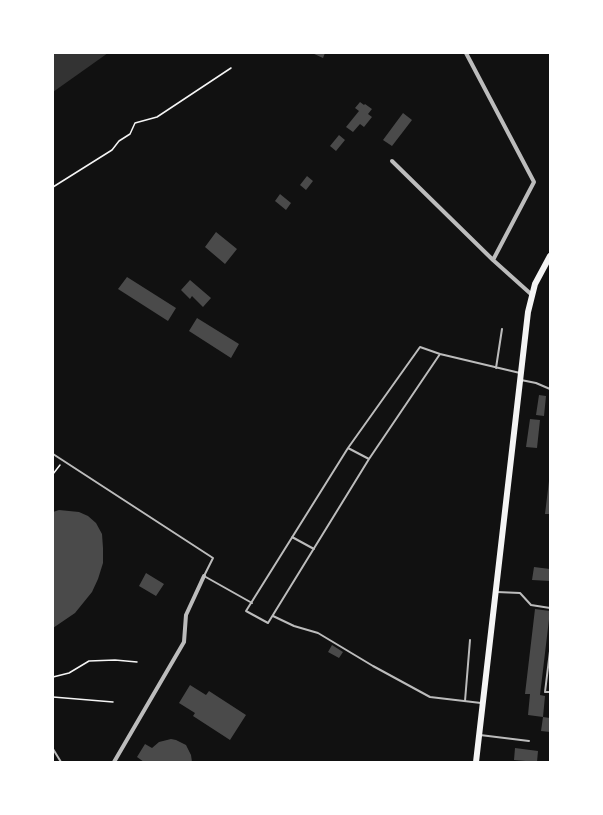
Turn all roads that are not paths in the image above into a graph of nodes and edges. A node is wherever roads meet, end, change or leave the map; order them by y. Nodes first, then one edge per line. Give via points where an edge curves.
1 (466, 53) edge
2 (392, 160) dead end
3 (550, 256) edge
4 (493, 260) junction
5 (532, 295) junction
6 (502, 329) dead end
7 (440, 354) junction
8 (496, 368) junction
9 (520, 377) junction
10 (550, 389) edge
11 (348, 448) junction
12 (53, 454) edge
13 (369, 459) junction
14 (292, 537) junction
15 (314, 549) junction
16 (204, 576) junction
17 (496, 592) junction
18 (252, 603) junction
19 (550, 608) edge
20 (273, 616) junction
21 (470, 640) dead end
22 (550, 651) edge
23 (550, 692) edge
24 (465, 701) junction
25 (483, 704) junction
26 (479, 735) junction
27 (528, 741) dead end
28 (53, 749) edge
29 (61, 762) edge
30 (114, 762) edge
31 (476, 762) edge

1 - 4 street via 534,182
2 - 4 street
3 - 5 main road
4 - 5 street
5 - 9 main road
6 - 8 lane
7 - 8 lane
7 - 11 lane via 420,347
7 - 13 lane
8 - 9 lane
9 - 10 lane
9 - 17 main road
11 - 13 lane
11 - 14 lane
12 - 16 lane via 213,558
13 - 15 lane
14 - 15 lane
14 - 18 lane
15 - 20 lane
16 - 18 lane
16 - 30 street via 186,615 184,642
17 - 19 lane via 520,593 531,605
17 - 25 main road
18 - 20 lane via 246,611 268,623
20 - 24 lane via 318,633 430,697
21 - 24 lane
22 - 23 lane via 546,692
24 - 25 lane
25 - 26 main road
26 - 27 lane
26 - 31 main road
28 - 29 lane

